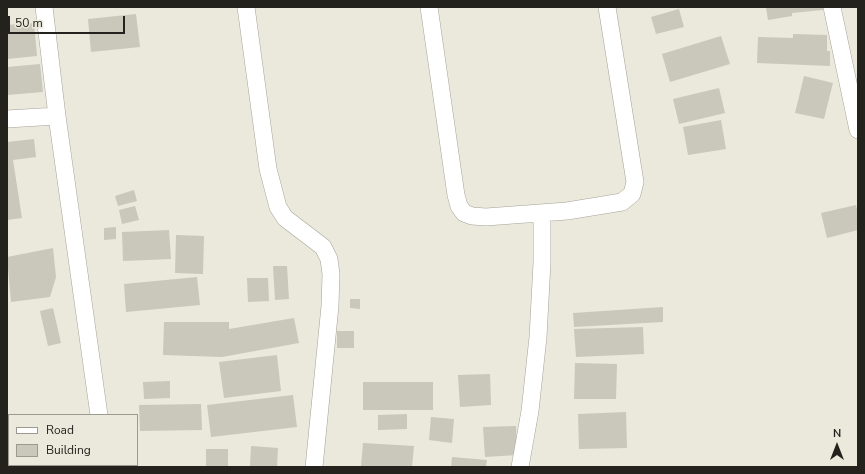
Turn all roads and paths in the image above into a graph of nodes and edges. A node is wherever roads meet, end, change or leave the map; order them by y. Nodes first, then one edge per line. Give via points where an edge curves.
1 (44, 7) edge
2 (246, 7) edge
3 (429, 7) edge
4 (607, 7) edge
5 (832, 7) edge
6 (57, 116) junction
7 (7, 119) edge
8 (858, 130) edge
9 (542, 214) junction
10 (99, 414) edge
11 (314, 467) edge
12 (520, 467) edge

1 - 6 street
2 - 11 street via 268,169 278,207 285,218 323,247 330,266 330,306
3 - 9 street via 459,206 464,213 472,216
4 - 9 street via 635,182 632,194 622,202
5 - 8 street
6 - 7 street
6 - 10 street
9 - 12 street via 538,338 530,411

